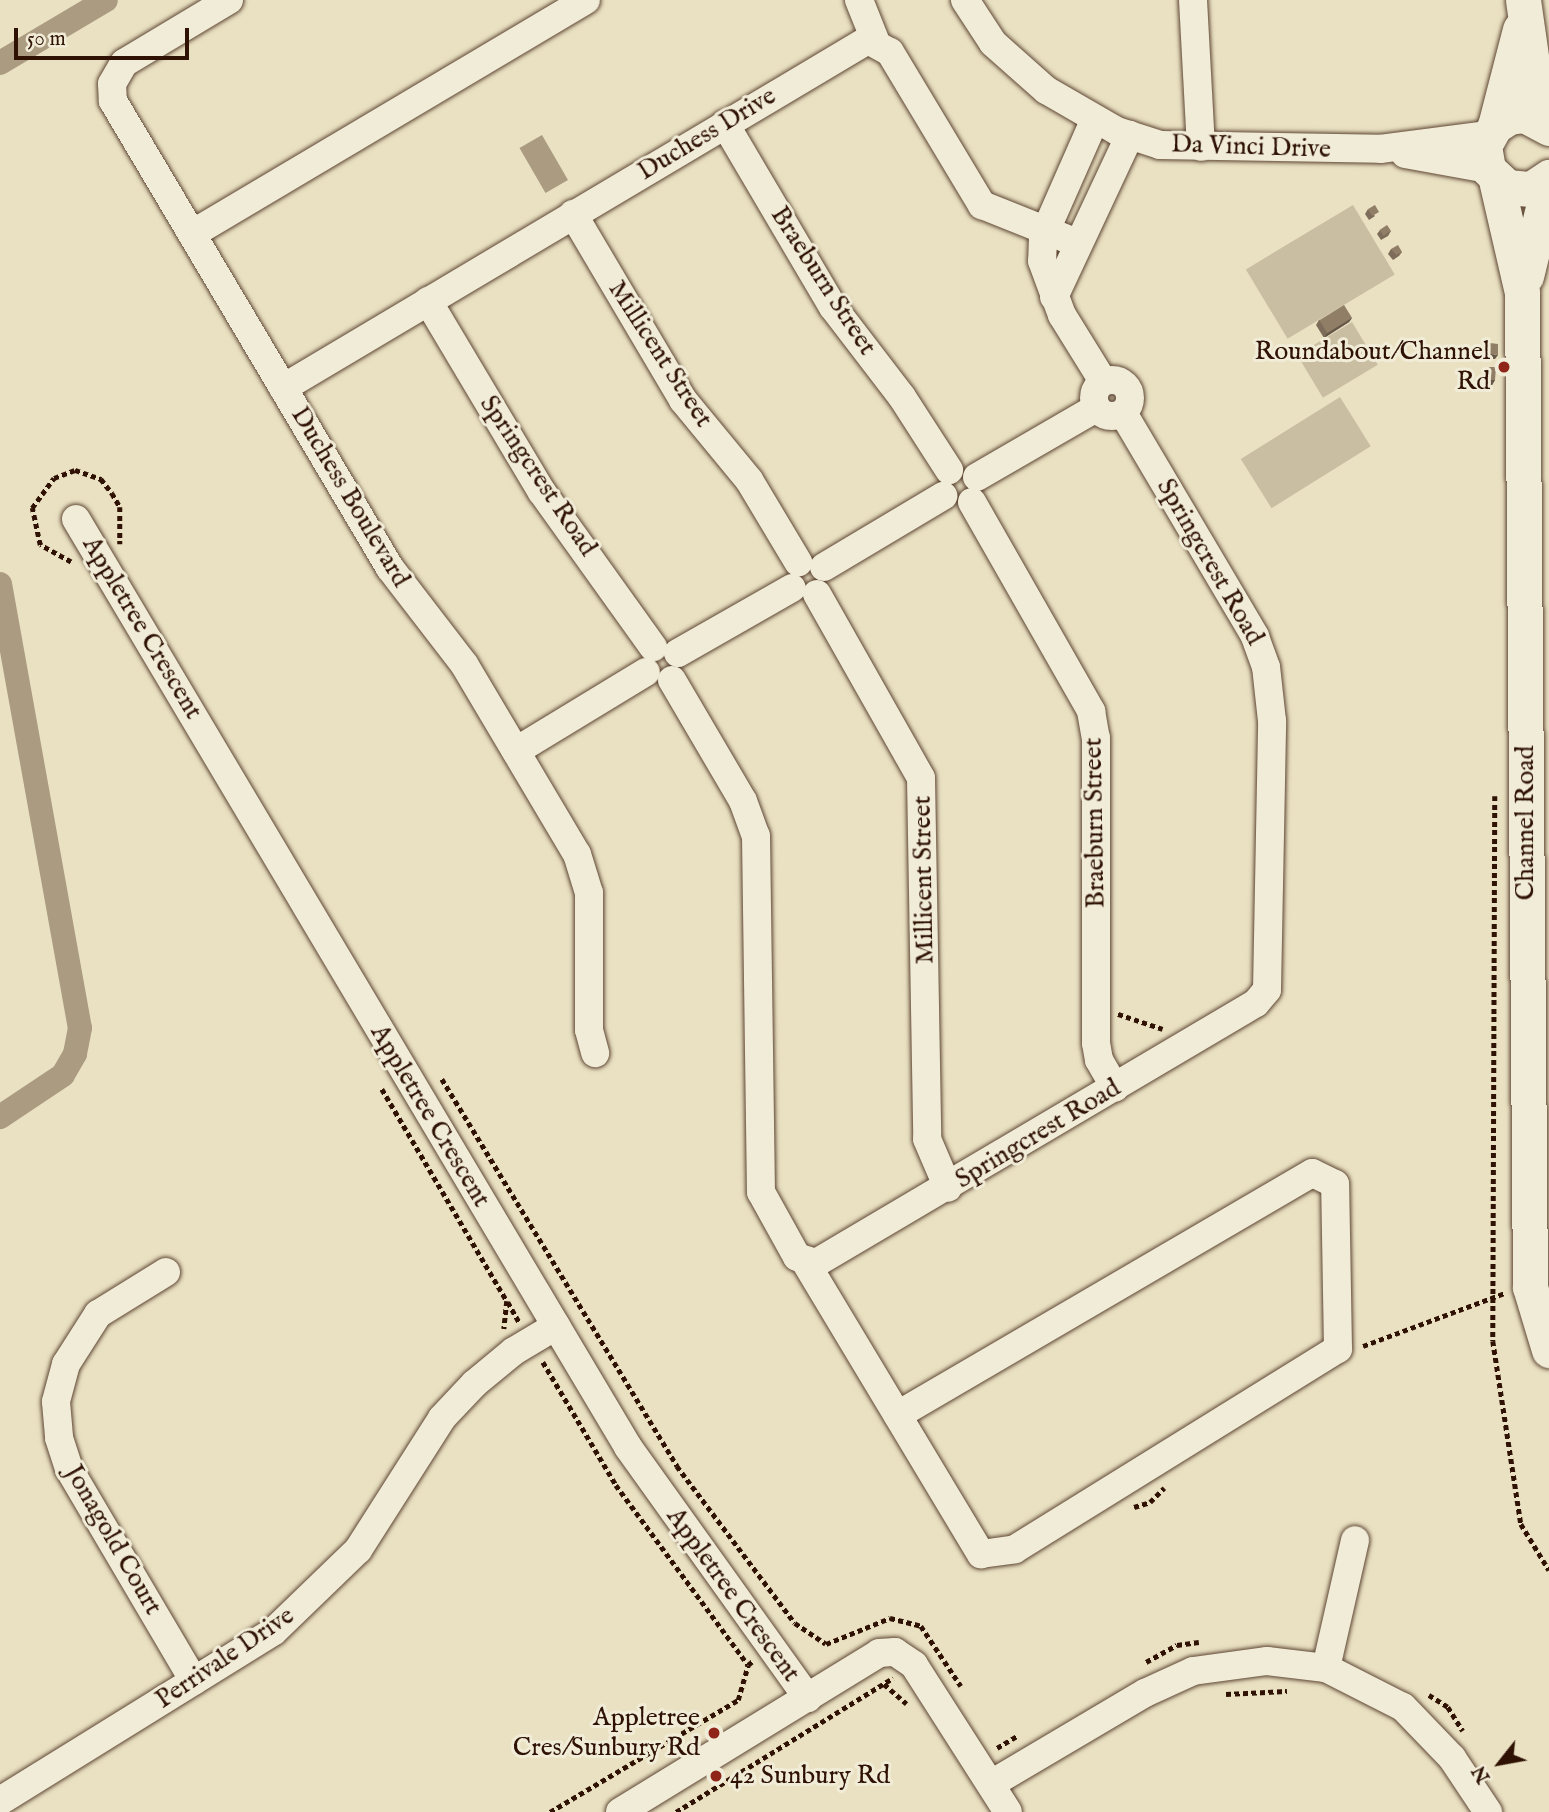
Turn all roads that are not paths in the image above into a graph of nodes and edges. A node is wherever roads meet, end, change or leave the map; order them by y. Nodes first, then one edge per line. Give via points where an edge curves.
1 (229, 0) edge
2 (586, 0) edge
3 (859, 0) edge
4 (965, 0) edge
5 (1193, 0) edge
6 (1523, 8) edge
7 (875, 40) junction
8 (1095, 119) junction
9 (725, 124) junction
10 (1545, 124) edge
11 (1492, 130) junction
12 (1130, 135) junction
13 (1202, 147) junction
14 (1380, 149) junction
15 (1492, 175) junction
16 (1549, 177) edge
17 (1549, 184) edge
18 (573, 214) junction
19 (1046, 230) junction
20 (192, 234) junction
21 (1077, 243) junction
22 (1522, 293) junction
23 (1054, 297) junction
24 (428, 301) junction
25 (284, 388) junction
26 (1107, 400) junction
27 (946, 483) junction
28 (974, 490) junction
29 (76, 519) dead end
30 (808, 578) junction
31 (662, 663) junction
32 (516, 751) junction
33 (595, 1053) dead end
34 (1115, 1088) junction
35 (948, 1188) junction
36 (806, 1263) junction
37 (166, 1272) dead end
38 (556, 1326) junction
39 (1549, 1350) edge
40 (898, 1415) junction
41 (1355, 1540) dead end
42 (1326, 1668) junction
43 (194, 1681) junction
44 (808, 1698) junction
45 (991, 1784) junction
46 (0, 1801) edge
47 (620, 1812) edge
48 (1007, 1812) edge
49 (1488, 1812) edge

1 - 20 street, Duchess Boulevard via 124,63 112,84 116,107
2 - 20 street
3 - 7 street
4 - 8 street, Da Vinci Drive via 993,43 1046,90
5 - 13 street
6 - 10 street
6 - 11 street
7 - 9 street, Duchess Drive via 862,42
7 - 19 street via 890,52 982,205
8 - 12 street, Da Vinci Drive
8 - 19 street, Springcrest Road
9 - 18 street, Duchess Drive
9 - 27 street, Braeburn Street via 833,307 902,397
10 - 11 street via 1525,115
11 - 14 street, Da Vinci Drive
11 - 15 street, Channel Road via 1485,146
12 - 13 street, Da Vinci Drive via 1160,145
12 - 21 street
13 - 14 street, Da Vinci Drive
14 - 15 street, Da Vinci Drive
15 - 16 street via 1519,190 1531,189
15 - 22 street, Channel Road
17 - 22 street, Channel Road
18 - 24 street, Duchess Drive
18 - 30 street, Millicent Street via 683,400 749,480
19 - 21 street
19 - 23 street, Springcrest Road via 1042,261
20 - 25 street, Duchess Boulevard
21 - 23 street
22 - 39 street, Channel Road via 1530,1287
23 - 26 street, Springcrest Road
24 - 25 street, Duchess Drive
24 - 31 street, Springcrest Road via 542,492
25 - 32 street, Duchess Boulevard via 390,568 464,664
26 - 28 street
26 - 34 street, Springcrest Road via 1255,636 1270,686 1267,990 1256,1003
27 - 28 street via 960,506
27 - 30 street
28 - 34 street, Braeburn Street via 1091,710 1097,738 1096,1043 1099,1060
29 - 38 street, Appletree Crescent
30 - 31 street
30 - 35 street, Millicent Street via 921,778 927,1139
31 - 32 street
31 - 36 street, Springcrest Road via 743,801 756,836 761,1192 785,1241
32 - 33 street, Duchess Boulevard via 584,870 589,893 589,1030
34 - 35 street, Springcrest Road
35 - 36 street, Springcrest Road via 831,1258
36 - 40 street
37 - 43 street, Jonagold Court via 98,1314 66,1364 56,1402 59,1438 69,1469
38 - 43 street, Perrivale Drive via 514,1351 450,1410 359,1550 310,1600 274,1631
38 - 44 street, Appletree Crescent via 628,1447
40 - 40 street via 981,1554 1015,1549 1338,1349 1335,1184 1312,1173
41 - 42 street
42 - 45 street via 1267,1661 1193,1671 1145,1693
42 - 49 street via 1403,1707 1428,1729
43 - 46 street, Perrivale Drive
44 - 45 street via 879,1653 895,1652 912,1664
44 - 47 street
45 - 48 street

